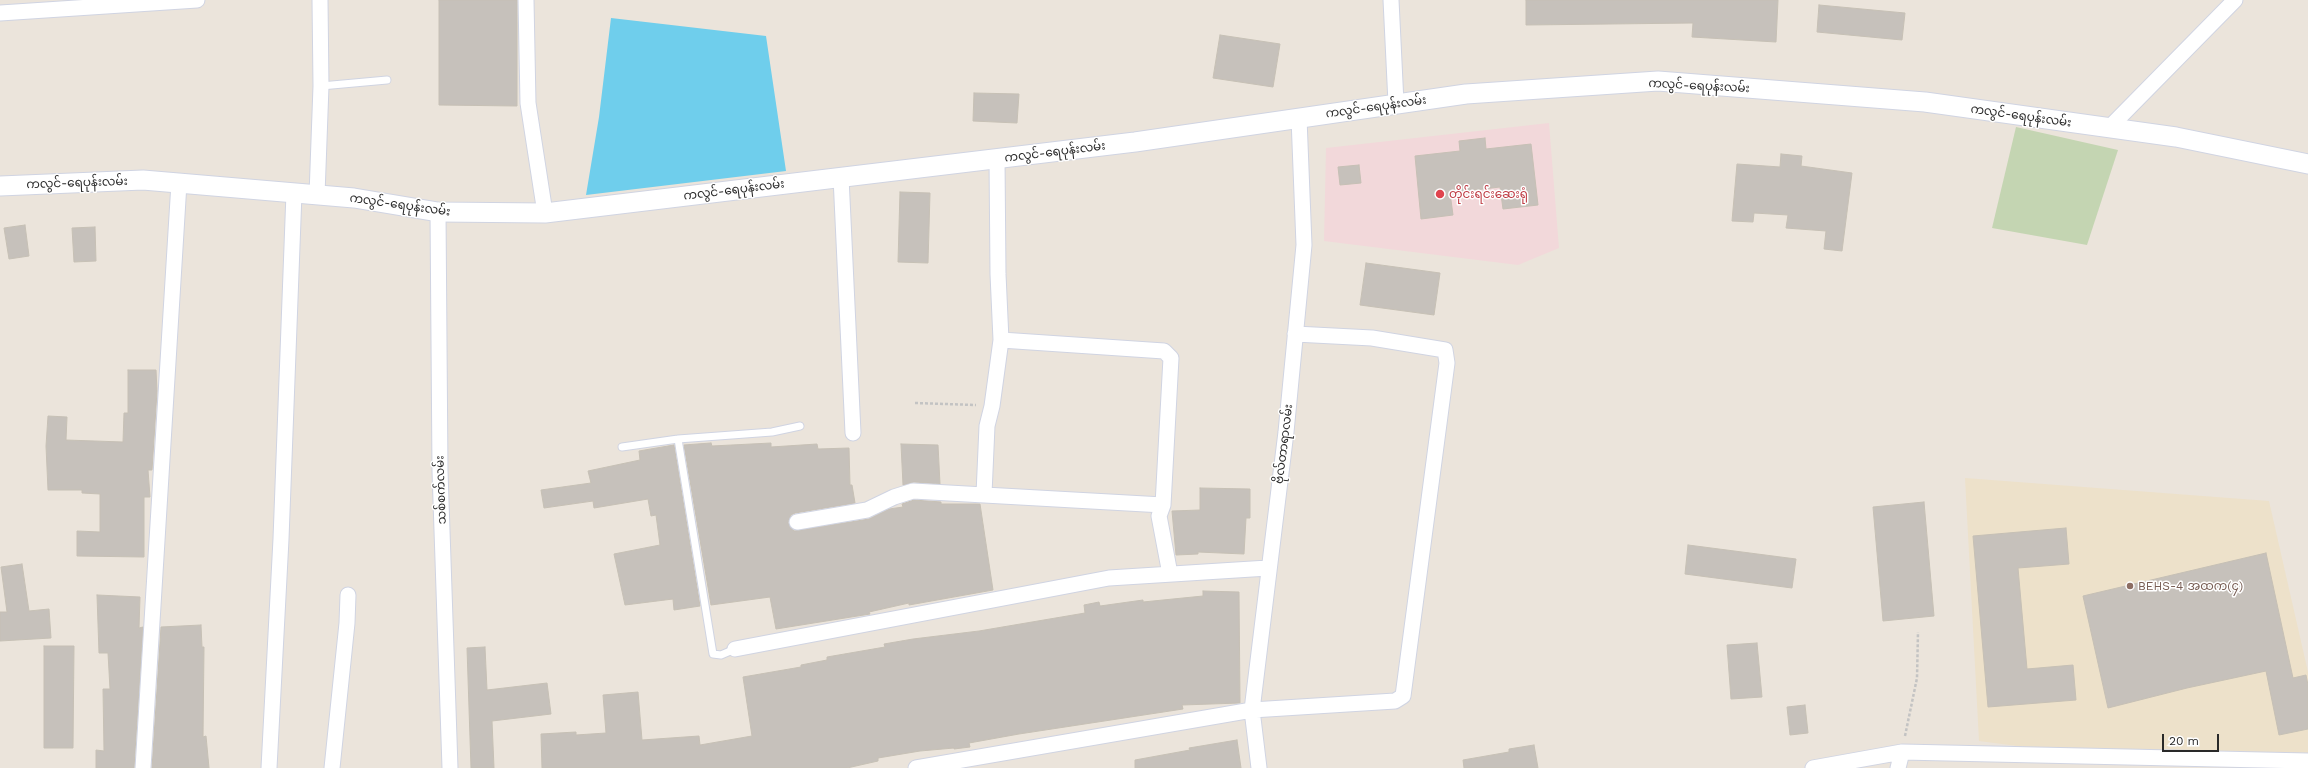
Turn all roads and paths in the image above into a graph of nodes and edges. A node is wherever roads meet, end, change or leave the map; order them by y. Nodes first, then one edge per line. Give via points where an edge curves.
1 (197, 0) edge
2 (320, 0) edge
3 (526, 0) edge
4 (1392, 0) edge
5 (2235, 0) edge
6 (0, 13) edge
7 (387, 80) dead end
8 (321, 86) junction
9 (1396, 103) junction
10 (1299, 118) junction
11 (2109, 128) junction
12 (997, 159) junction
13 (2308, 164) edge
14 (841, 178) junction
15 (179, 183) junction
16 (0, 186) edge
17 (294, 193) junction
18 (317, 195) junction
19 (438, 212) junction
20 (545, 213) junction
21 (1295, 334) junction
22 (1001, 340) junction
23 (915, 403) dead end
24 (992, 406) junction
25 (800, 426) dead end
26 (853, 433) dead end
27 (678, 439) junction
28 (622, 447) dead end
29 (984, 494) junction
30 (1163, 504) junction
31 (797, 522) dead end
32 (1268, 568) junction
33 (1170, 574) junction
34 (348, 595) dead end
35 (1918, 632) dead end
36 (735, 649) joint
37 (1252, 710) junction
38 (1902, 752) junction
39 (2042, 761) edge
40 (2308, 761) edge
41 (143, 768) edge
42 (269, 768) edge
43 (332, 768) edge
44 (450, 768) edge
45 (916, 768) edge
46 (1259, 768) edge
47 (1813, 768) edge
48 (1898, 768) edge

1 - 6 street
2 - 8 street
3 - 20 street via 528,103
4 - 9 street
5 - 11 street
7 - 8 lane
8 - 18 street
9 - 10 street, ကလွင်-ရေပုန်းလမ်း
9 - 11 street, ကလွင်-ရေပုန်းလမ်း via 1466,94 1658,81 1925,102
10 - 12 street, ကလွင်-ရေပုန်းလမ်း
10 - 21 street, ဗိုလ်တာရာလမ်း via 1304,245
11 - 13 street, ကလွင်-ရေပုန်းလမ်း via 2176,137
12 - 14 street, ကလွင်-ရေပုန်းလမ်း
12 - 22 street
14 - 20 street, ကလွင်-ရေပုန်းလမ်း
14 - 26 street
15 - 16 street, ကလွင်-ရေပုန်းလမ်း via 143,180
15 - 17 street, ကလွင်-ရေပုန်းလမ်း
15 - 41 street
17 - 18 street, ကလွင်-ရေပုန်းလမ်း
17 - 42 street via 282,524
18 - 19 street, ကလွင်-ရေပုန်းလမ်း via 354,198
19 - 20 street, ကလွင်-ရေပုန်းလမ်း
19 - 44 street, သစ်စက်လမ်း via 440,471
21 - 32 street, ဗိုလ်တာရာလမ်း via 1286,432
21 - 37 street via 1372,338 1445,350 1447,363 1404,696 1395,701
22 - 24 street
22 - 30 street via 1164,351 1171,358
23 - 24 path
24 - 29 street via 987,426
25 - 27 lane via 772,432
27 - 28 lane
27 - 36 lane via 712,654 721,655
29 - 30 street
29 - 31 street via 913,491 867,510
30 - 33 street via 1159,516
32 - 33 street
32 - 37 street, ဗိုလ်တာရာလမ်း
33 - 36 street via 1109,578
34 - 43 street
35 - 38 path via 1917,678
37 - 45 street
37 - 46 street, ဗိုလ်တာရာလမ်း
38 - 39 street
38 - 47 street
38 - 48 street
39 - 40 street

